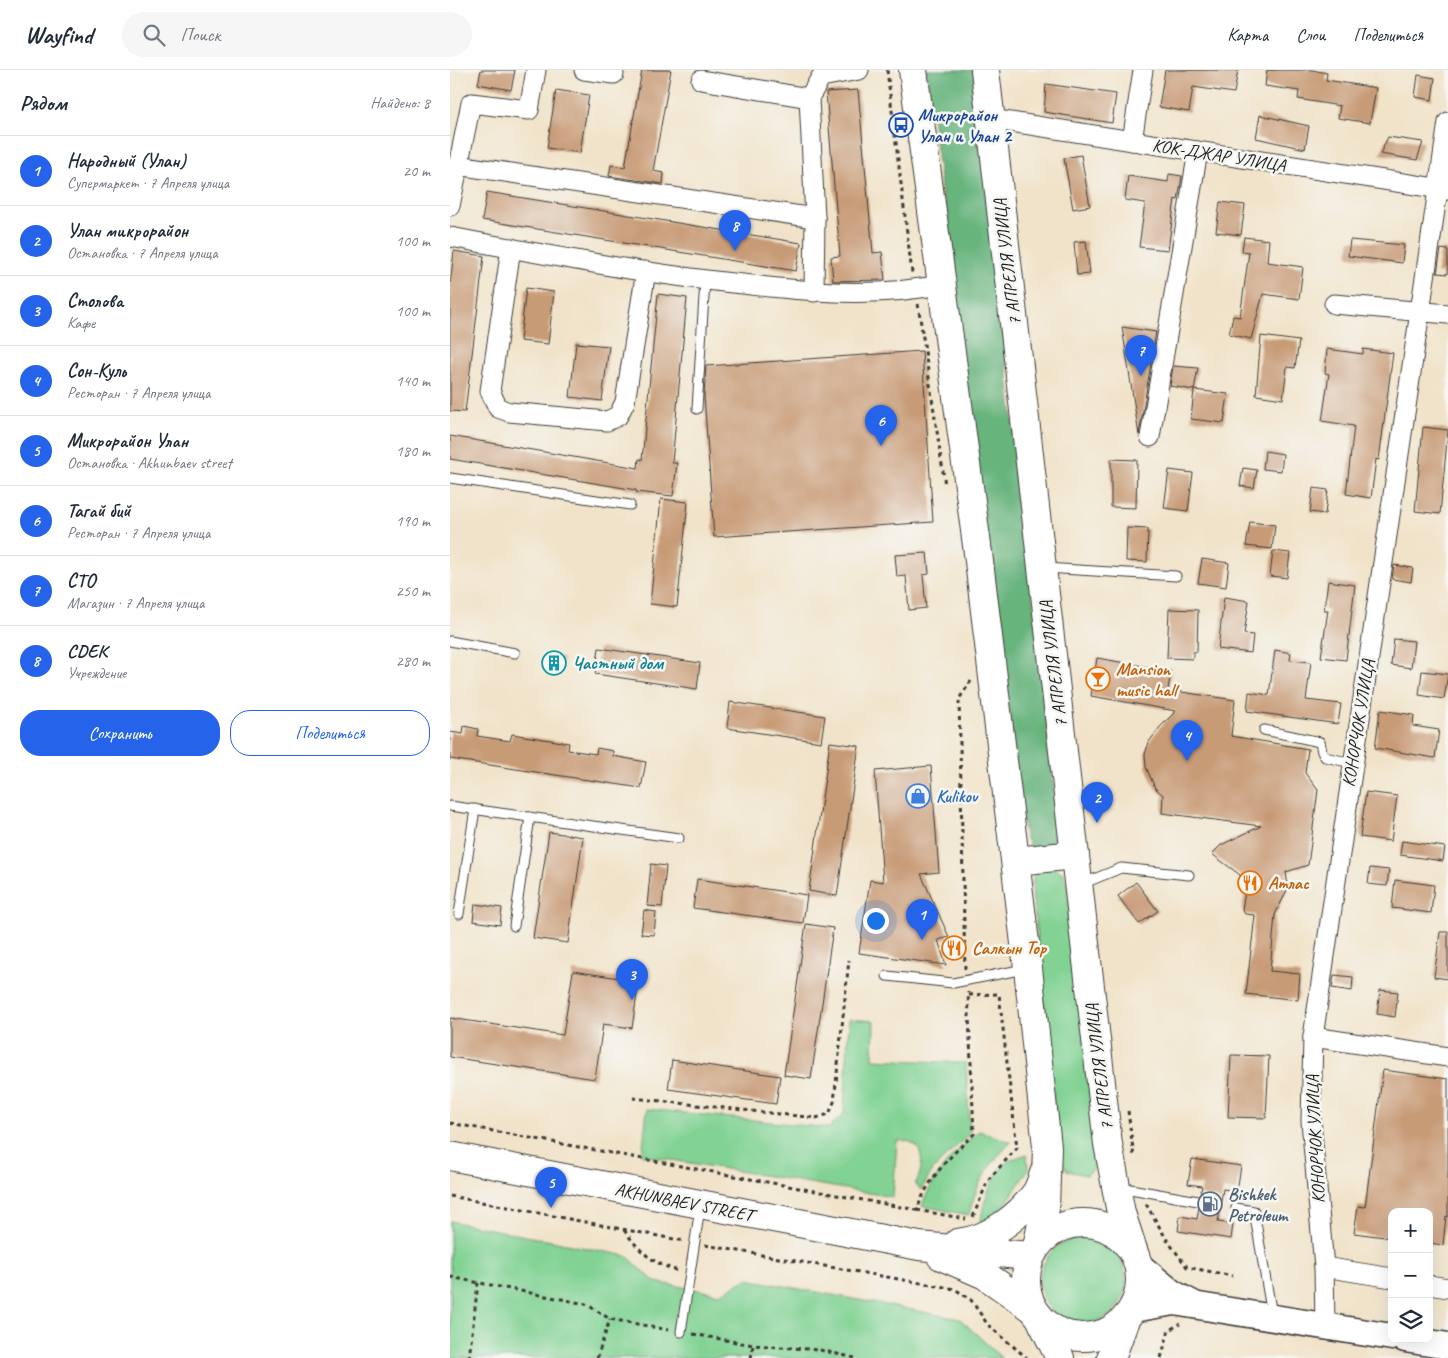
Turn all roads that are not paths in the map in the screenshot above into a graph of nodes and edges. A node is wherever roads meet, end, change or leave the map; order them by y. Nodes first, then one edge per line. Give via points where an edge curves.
1 (536, 70) edge
2 (584, 70) edge
3 (859, 70) edge
4 (913, 70) edge
5 (985, 70) edge
6 (1143, 70) edge
7 (614, 74) dead end
8 (701, 80) dead end
9 (810, 98) junction
10 (990, 119) junction
11 (1448, 122) edge
12 (1132, 141) junction
13 (1198, 151) junction
14 (458, 165) junction
15 (1443, 190) edge
16 (450, 206) edge
17 (815, 218) junction
18 (450, 237) edge
19 (511, 248) junction
20 (646, 271) junction
21 (705, 280) junction
22 (944, 284) junction
23 (814, 292) junction
24 (1334, 304) dead end
25 (1420, 310) junction
26 (1448, 314) edge
27 (697, 409) dead end
28 (1150, 438) dead end
29 (450, 478) edge
30 (630, 504) dead end
31 (1042, 568) junction
32 (1176, 576) dead end
33 (450, 641) edge
34 (515, 653) dead end
35 (1264, 730) dead end
36 (1352, 763) junction
37 (450, 806) edge
38 (474, 809) junction
39 (530, 817) junction
40 (678, 838) dead end
41 (1075, 854) junction
42 (1016, 861) junction
43 (1189, 875) dead end
44 (1078, 886) junction
45 (459, 914) dead end
46 (514, 926) dead end
47 (1028, 968) junction
48 (886, 976) dead end
49 (1313, 1037) junction
50 (1448, 1057) edge
51 (450, 1156) edge
52 (1047, 1165) junction
53 (1128, 1189) junction
54 (1215, 1204) dead end
55 (701, 1205) junction
56 (1236, 1208) dead end
57 (919, 1246) junction
58 (1034, 1249) junction
59 (1137, 1261) junction
60 (1324, 1267) junction
61 (1388, 1277) edge
62 (1433, 1286) edge
63 (1448, 1288) edge
64 (1189, 1314) junction
65 (1037, 1315) junction
66 (1129, 1315) junction
67 (1272, 1318) junction
68 (1325, 1326) junction
69 (681, 1332) dead end
70 (1388, 1336) edge
71 (1430, 1343) edge
72 (1448, 1346) edge
73 (1060, 1358) edge
74 (1111, 1358) edge

1 - 14 street via 529,110 472,102
2 - 7 street
3 - 9 street via 820,77
4 - 22 main road
5 - 10 main road, 7 АПРЕЛЯ УЛИЦА
6 - 12 street
8 - 9 street
9 - 17 street
10 - 12 street, КОК-ДЖАР УЛИЦА
10 - 31 main road, 7 АПРЕЛЯ УЛИЦА
11 - 15 street, КОНОРЧОК УЛИЦА
12 - 13 street, КОК-ДЖАР УЛИЦА
13 - 15 street, КОК-ДЖАР УЛИЦА
13 - 28 street
14 - 16 street
14 - 17 street
15 - 25 street, КОНОРЧОК УЛИЦА
17 - 23 street
18 - 19 street
19 - 20 street
19 - 20 street via 490,391 498,408 508,412 607,421 618,416 625,402
20 - 21 street
21 - 23 street
21 - 27 lane
22 - 23 street via 916,290
22 - 42 main road
24 - 25 street
25 - 26 street
25 - 36 street, КОНОРЧОК УЛИЦА
29 - 30 lane
31 - 32 lane
31 - 41 main road, 7 АПРЕЛЯ УЛИЦА
33 - 34 lane
35 - 36 lane via 1320,742 1325,757
36 - 49 street, КОНОРЧОК УЛИЦА
37 - 38 lane
38 - 39 lane
38 - 45 lane
39 - 40 lane
39 - 46 lane
41 - 42 main road
41 - 44 main road, 7 АПРЕЛЯ УЛИЦА
42 - 47 main road
43 - 44 lane via 1122,868
44 - 53 main road, 7 АПРЕЛЯ УЛИЦА via 1108,1144
47 - 48 lane via 953,983
47 - 52 main road
49 - 50 street
49 - 60 street, КОНОРЧОК УЛИЦА via 1310,1122
51 - 55 main road, AKHUNBAEV STREET
52 - 57 main road via 1036,1192 1013,1218 988,1235 967,1242
52 - 58 main road via 1045,1208
53 - 54 lane
53 - 59 main road, 7 АПРЕЛЯ УЛИЦА
55 - 57 main road, AKHUNBAEV STREET
55 - 69 lane
56 - 67 lane via 1254,1211
57 - 58 main road
57 - 65 main road via 985,1275
58 - 59 main road via 1051,1232 1066,1225 1090,1224 1113,1232 1126,1242
58 - 65 main road via 1025,1274 1026,1292
59 - 64 main road via 1172,1293
59 - 66 main road via 1140,1285
60 - 61 street
60 - 68 street, КОНОРЧОК УЛИЦА
62 - 63 street
64 - 66 main road via 1174,1302
64 - 67 main road
65 - 66 main road via 1056,1331 1072,1337 1089,1338 1105,1333
65 - 73 main road
66 - 74 main road
67 - 68 main road
68 - 70 main road
71 - 72 main road

